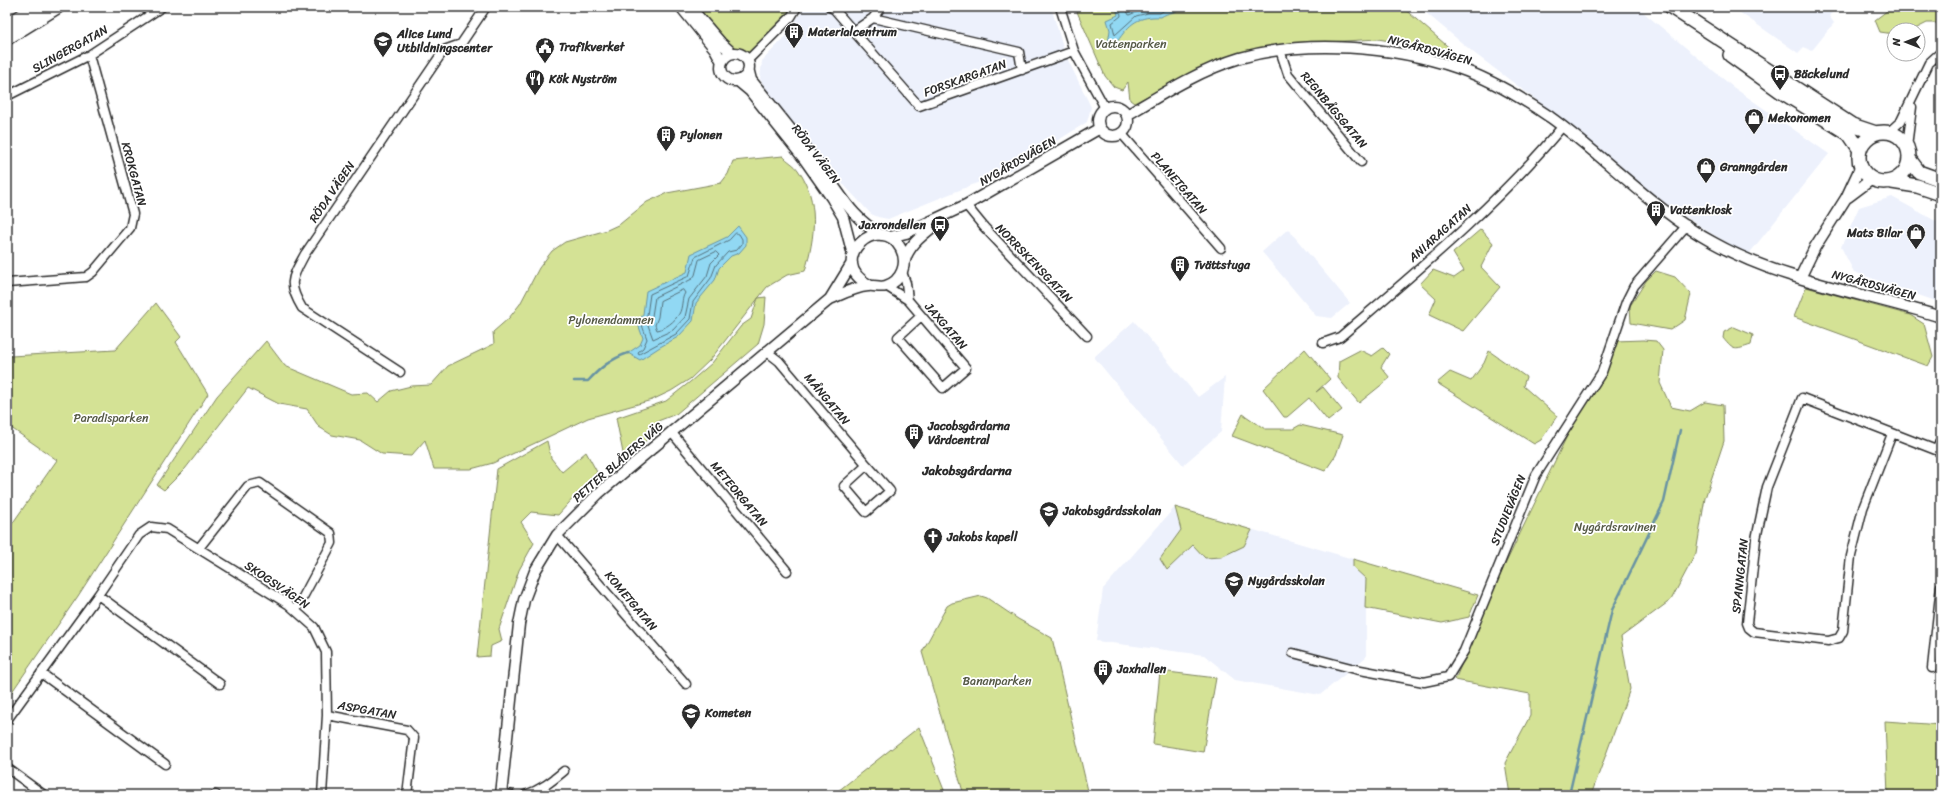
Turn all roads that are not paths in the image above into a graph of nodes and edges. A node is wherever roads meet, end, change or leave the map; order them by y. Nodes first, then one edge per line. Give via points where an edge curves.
1 (35, 7) edge
2 (57, 7) edge
3 (162, 7) edge
4 (486, 7) edge
5 (681, 7) edge
6 (690, 7) edge
7 (797, 7) edge
8 (830, 7) edge
9 (881, 7) edge
10 (1060, 7) edge
11 (1668, 7) edge
12 (1671, 7) edge
13 (873, 18) junction
14 (7, 26) edge
15 (854, 31) junction
16 (7, 38) edge
17 (1280, 50) junction
18 (1074, 51) junction
19 (1941, 52) edge
20 (732, 53) junction
21 (89, 55) junction
22 (748, 60) junction
23 (722, 62) junction
24 (1022, 70) junction
25 (749, 72) junction
26 (738, 81) junction
27 (7, 96) edge
28 (1914, 96) junction
29 (1105, 108) junction
30 (1127, 115) junction
31 (1562, 127) junction
32 (1100, 128) junction
33 (1882, 133) junction
34 (1121, 134) junction
35 (1907, 146) junction
36 (1860, 150) junction
37 (1910, 160) junction
38 (1361, 162) dead end
39 (1861, 166) junction
40 (1872, 180) junction
41 (1941, 180) edge
42 (1892, 182) junction
43 (1941, 194) edge
44 (1846, 198) junction
45 (966, 206) junction
46 (948, 215) junction
47 (1686, 225) junction
48 (886, 236) junction
49 (1220, 248) dead end
50 (852, 259) junction
51 (904, 261) junction
52 (902, 272) junction
53 (1800, 278) junction
54 (7, 283) edge
55 (869, 286) junction
56 (886, 286) junction
57 (830, 299) junction
58 (908, 300) junction
59 (920, 316) junction
60 (1941, 317) edge
61 (1087, 336) dead end
62 (1323, 343) dead end
63 (766, 351) junction
64 (400, 372) dead end
65 (672, 433) junction
66 (1892, 434) junction
67 (1941, 439) edge
68 (1939, 451) edge
69 (867, 465) junction
70 (557, 535) junction
71 (199, 548) junction
72 (788, 571) dead end
73 (1941, 586) edge
74 (98, 594) junction
75 (296, 610) junction
76 (1938, 642) edge
77 (1293, 653) dead end
78 (1932, 668) dead end
79 (41, 673) junction
80 (220, 684) dead end
81 (686, 684) dead end
82 (327, 715) junction
83 (7, 720) edge
84 (165, 764) dead end
85 (7, 768) edge
86 (564, 771) dead end
87 (504, 794) edge
88 (44, 795) edge
89 (322, 795) edge
90 (407, 795) edge
91 (525, 795) edge

1 - 14 highway
2 - 16 highway
3 - 21 street, SLINGERGATAN
4 - 64 street, RÖDA VÄGEN via 461,44 444,50 305,254 292,278 291,286 302,308
5 - 23 street
6 - 20 street
7 - 22 street via 791,17
8 - 15 street, FORSKARGATAN
9 - 13 street
10 - 18 street
11 - 36 highway via 1756,74 1849,134
12 - 33 highway via 1852,125
13 - 15 street
13 - 24 street, FORSKARGATAN via 1020,52
15 - 24 street, FORSKARGATAN via 918,106
17 - 30 street, NYGÅRDSVÄGEN via 1240,58 1200,73
17 - 31 street, NYGÅRDSVÄGEN via 1380,50 1458,68 1509,92
17 - 38 street, REGNBÅGSGATAN via 1288,74
18 - 24 street, FORSKARGATAN
18 - 29 street
19 - 28 street via 1929,63
20 - 22 street via 740,53
20 - 23 street
21 - 27 street, SLINGERGATAN
21 - 54 street, KROKGATAN via 133,214 133,223 86,277
22 - 25 street
23 - 26 street via 724,76
25 - 26 street
25 - 48 street, RÖDA VÄGEN via 751,80 822,169 849,209 864,224
26 - 50 street, RÖDA VÄGEN via 750,91 831,197 843,217
28 - 33 street via 1901,121
28 - 35 street
29 - 30 street via 1118,106
29 - 32 street via 1098,119
30 - 34 street via 1127,127
31 - 47 street, NYGÅRDSVÄGEN via 1641,192
31 - 62 street, ANIARAGATAN via 1535,160 1438,252 1340,337
32 - 34 street via 1112,136
32 - 45 street, NYGÅRDSVÄGEN
33 - 35 highway via 1898,136
33 - 36 highway via 1867,139
34 - 49 street, PLANETGATAN
35 - 37 highway
36 - 39 highway
37 - 41 highway via 1919,172
37 - 42 highway via 1904,174
39 - 40 highway
39 - 44 street
40 - 42 highway
40 - 44 street
42 - 43 highway via 1917,186
44 - 53 street via 1815,247
45 - 46 street, NYGÅRDSVÄGEN
45 - 61 street, NORRSKENSGATAN
46 - 48 street, NYGÅRDSVÄGEN via 906,233
46 - 51 street, NYGÅRDSVÄGEN via 914,244
47 - 53 street, NYGÅRDSVÄGEN via 1713,243 1749,260
47 - 77 street, STUDIEVÄGEN via 1634,286 1602,372 1536,475 1464,651 1448,677 1424,682 1355,669
48 - 50 street via 866,238 860,242
48 - 51 street via 900,247
50 - 55 street via 857,277
50 - 57 street, PETTER BLÅDERS VÄG
51 - 52 street
52 - 56 street
52 - 58 street, JAXGATAN
53 - 60 street, NYGÅRDSVÄGEN
55 - 56 street
55 - 57 street, PETTER BLÅDERS VÄG
56 - 58 street, JAXGATAN
57 - 63 street, PETTER BLÅDERS VÄG
58 - 59 street, JAXGATAN
59 - 59 street, JAXGATAN via 966,368 943,388 898,337
63 - 65 street, PETTER BLÅDERS VÄG
63 - 69 street, MÅNGATAN via 779,361
65 - 70 street, PETTER BLÅDERS VÄG via 599,492
65 - 72 street, METEORGATAN
66 - 66 street, SPANNGATAN via 1863,508 1851,556 1843,631 1839,638 1828,641 1754,632 1747,623 1756,539 1767,487 1802,398
66 - 68 street, SPANNGATAN
67 - 68 street, SPANNGATAN
69 - 69 street, MÅNGATAN via 890,491 866,512 844,486
70 - 81 street, KOMETGATAN
70 - 87 street, PETTER BLÅDERS VÄG via 535,571 524,600
71 - 74 street, SKOGSVÄGEN via 167,529 151,527 139,535
71 - 75 street, SKOGSVÄGEN
71 - 75 street via 248,486 260,483 331,532 332,543
73 - 76 street
74 - 79 street, SKOGSVÄGEN
74 - 80 street
75 - 82 street, SKOGSVÄGEN via 314,627 326,652
76 - 78 street
79 - 83 street, SKOGSVÄGEN
79 - 84 street
82 - 89 street, SKOGSVÄGEN
82 - 90 street, ASPGATAN via 407,730 414,738
85 - 88 street
86 - 91 street via 549,784

